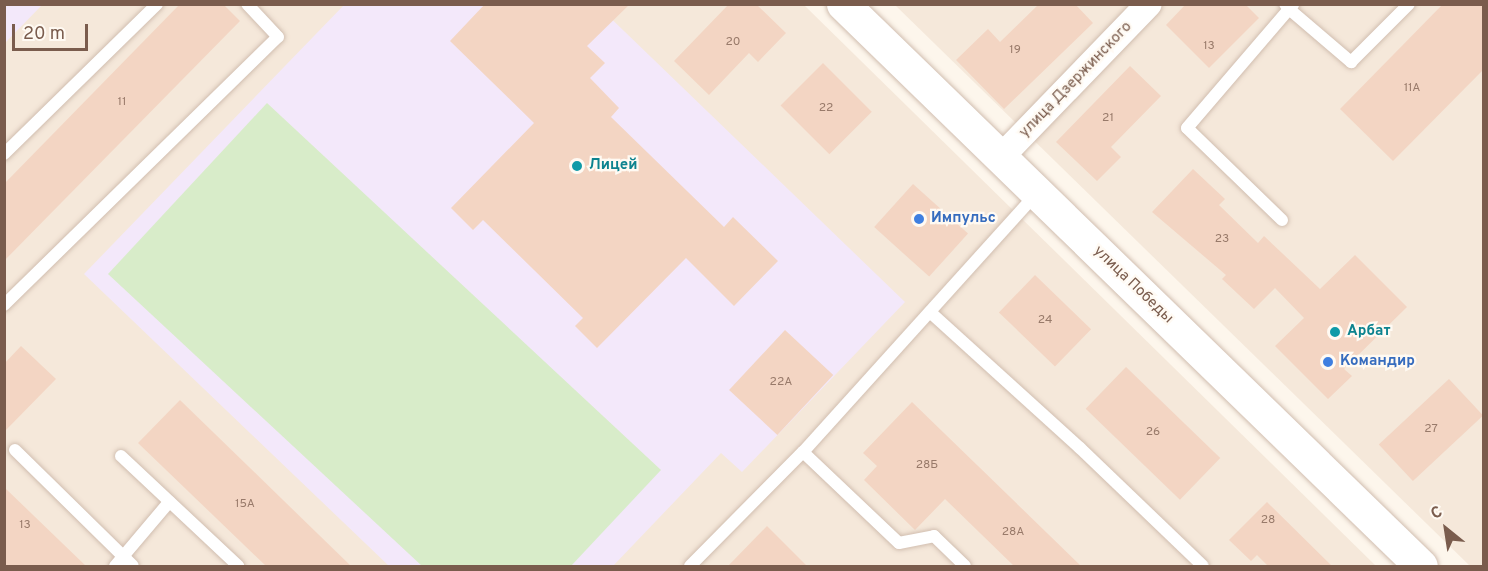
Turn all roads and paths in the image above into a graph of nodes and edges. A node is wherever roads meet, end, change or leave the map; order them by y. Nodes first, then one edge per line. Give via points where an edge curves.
1 (157, 4) edge
2 (247, 4) edge
3 (843, 4) edge
4 (1149, 4) edge
5 (1408, 4) edge
6 (1289, 6) edge
7 (4, 154) edge
8 (1002, 156) junction
9 (1038, 192) junction
10 (1282, 220) dead end
11 (4, 305) edge
12 (930, 312) junction
13 (15, 450) dead end
14 (803, 452) junction
15 (121, 456) dead end
16 (169, 502) junction
17 (124, 564) edge
18 (238, 567) edge
19 (690, 567) edge
20 (965, 567) edge
21 (1203, 567) edge
22 (1421, 567) edge

1 - 7 lane
2 - 11 lane via 278,37
3 - 8 street, улица Победы
4 - 8 street, улица Дзержинского
5 - 6 lane via 1352,62
6 - 10 lane via 1187,128
8 - 9 street, улица Победы
9 - 12 lane
9 - 22 street, улица Победы
12 - 14 lane
12 - 21 lane via 1080,448
13 - 17 lane
14 - 19 lane
14 - 20 lane via 899,543 934,536
15 - 16 lane
16 - 17 lane
16 - 18 lane

